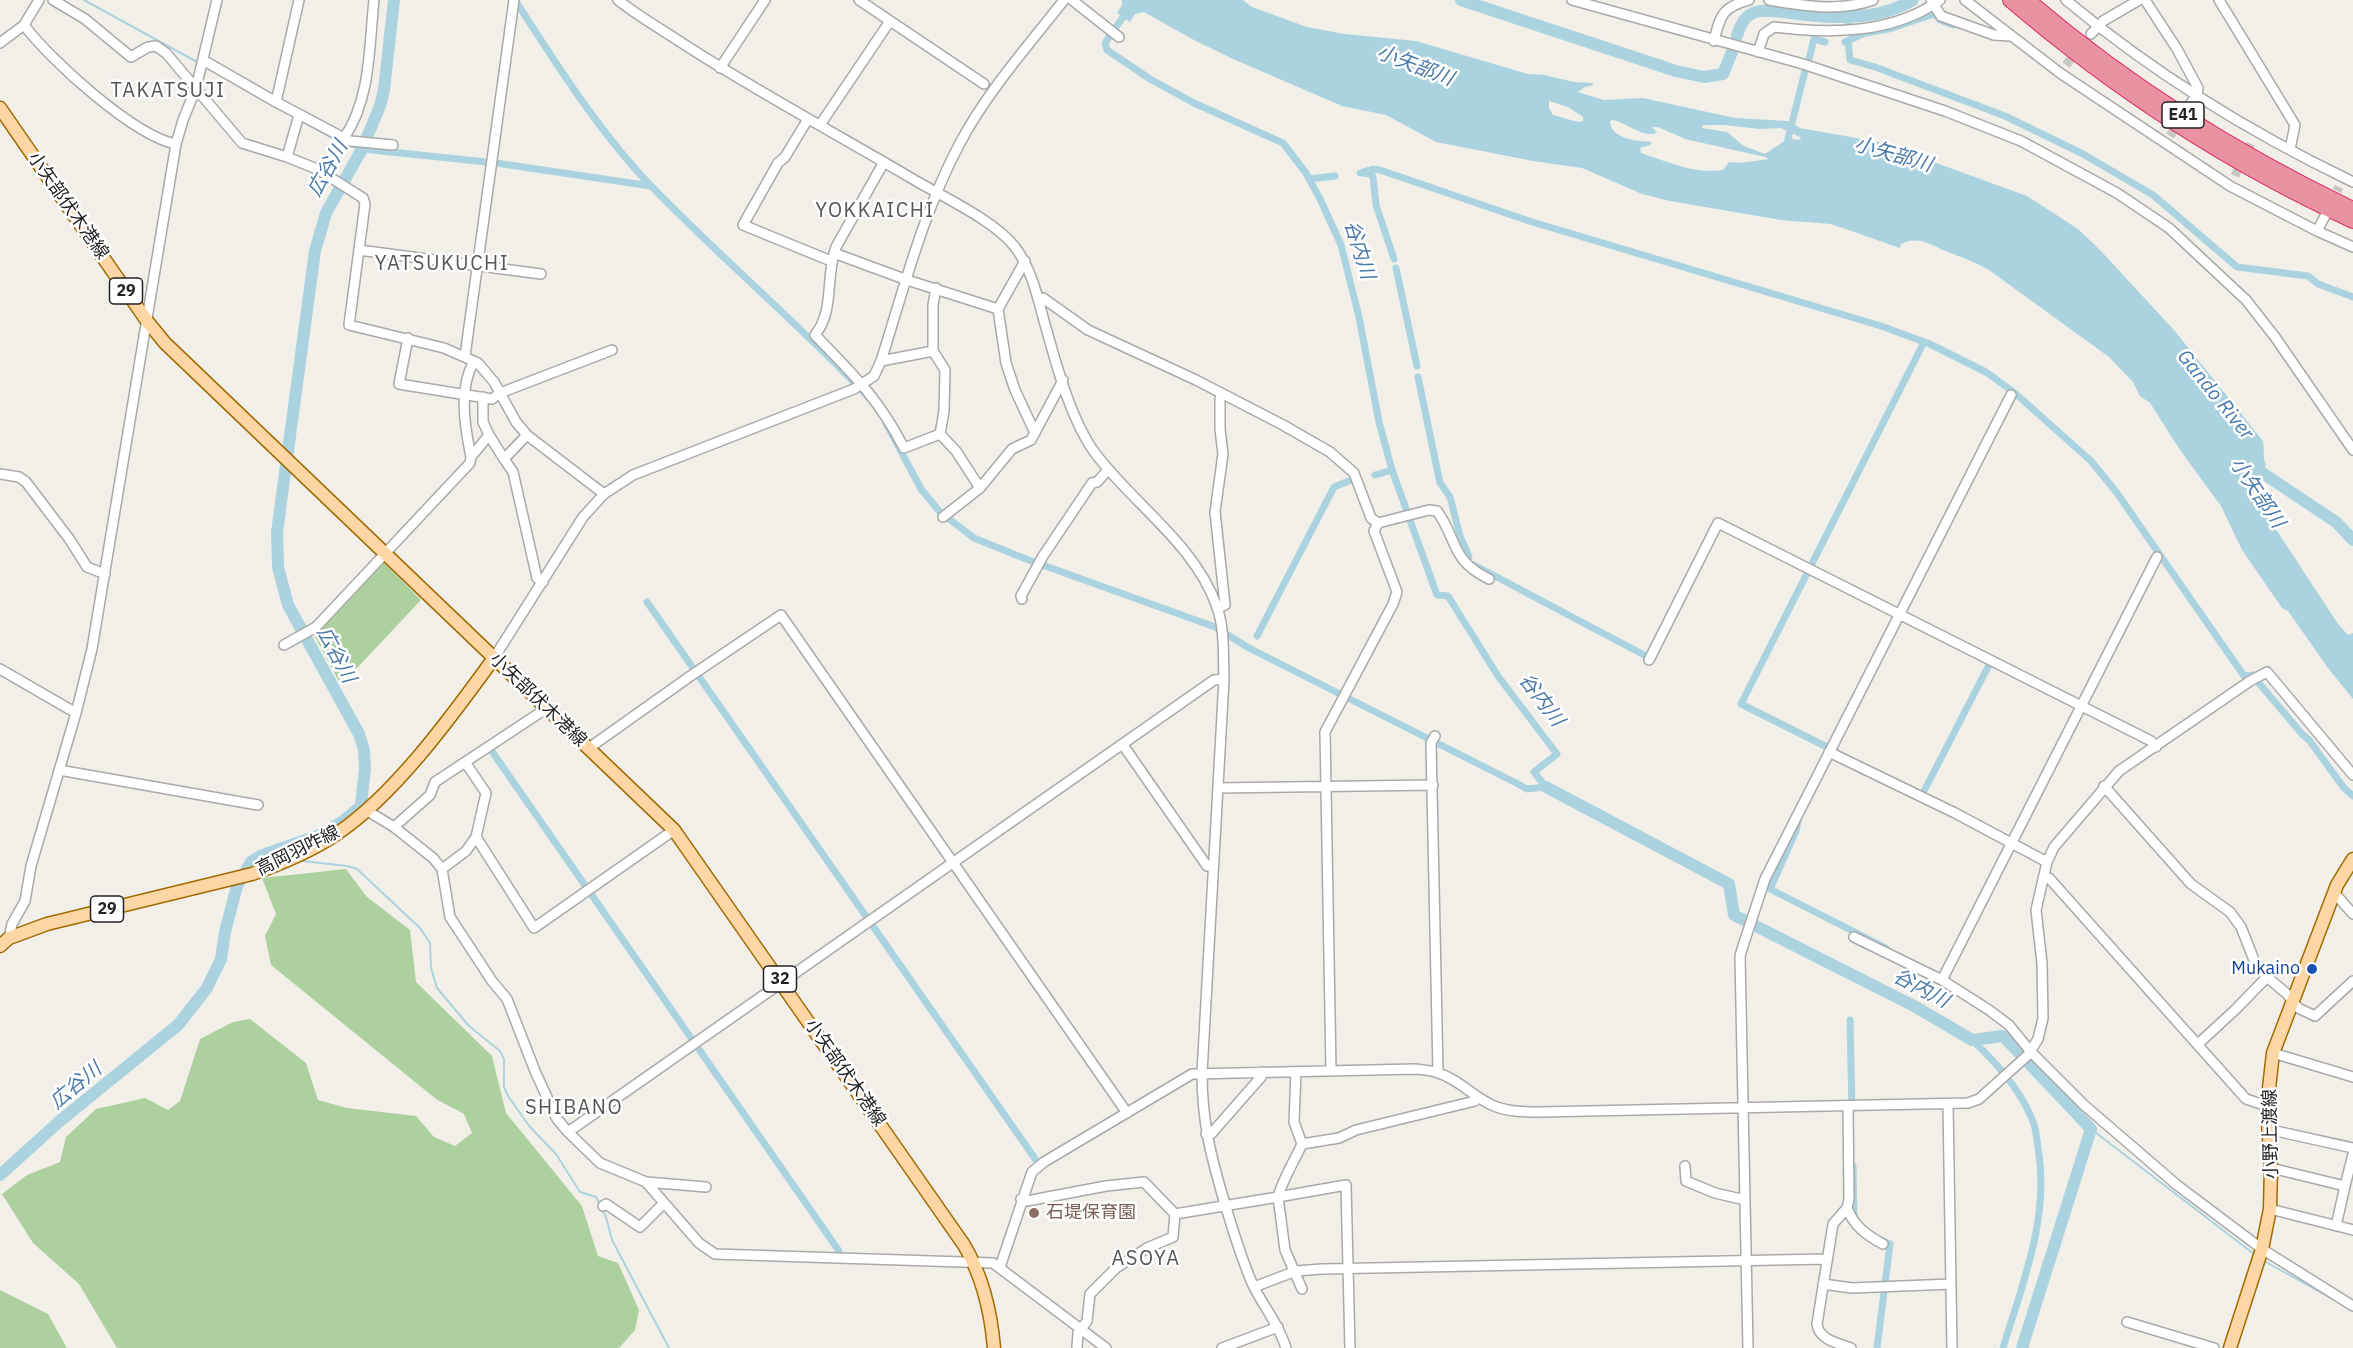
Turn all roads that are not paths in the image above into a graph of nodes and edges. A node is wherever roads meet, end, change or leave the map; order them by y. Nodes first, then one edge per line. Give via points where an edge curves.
1 (39, 0) edge
2 (53, 0) edge
3 (217, 0) edge
4 (299, 0) edge
5 (374, 0) edge
6 (514, 0) edge
7 (765, 0) edge
8 (859, 0) edge
9 (1064, 0) edge
10 (1072, 0) edge
11 (1572, 0) edge
12 (1749, 0) edge
13 (1769, 0) edge
14 (1873, 0) edge
15 (1965, 0) edge
16 (2003, 0) edge
17 (2010, 0) edge
18 (2028, 0) edge
19 (2066, 0) edge
20 (2139, 0) edge
21 (2145, 0) edge
22 (2219, 0) edge
23 (623, 2) edge
24 (1935, 2) edge
25 (890, 21) junction
26 (24, 25) junction
27 (2094, 30) junction
28 (2010, 36) junction
29 (1119, 37) dead end
30 (1714, 41) junction
31 (0, 43) edge
32 (1758, 52) junction
33 (202, 64) junction
34 (720, 68) junction
35 (2103, 73) junction
36 (984, 84) dead end
37 (196, 88) junction
38 (2194, 99) junction
39 (276, 102) junction
40 (0, 108) edge
41 (808, 118) junction
42 (298, 119) junction
43 (820, 125) junction
44 (344, 138) junction
45 (176, 144) junction
46 (393, 145) dead end
47 (2290, 149) junction
48 (287, 157) junction
49 (884, 162) junction
50 (2235, 176) tunnel mouth
51 (2353, 182) edge
52 (2230, 186) junction
53 (936, 192) junction
54 (2353, 209) edge
55 (2325, 216) dead end
56 (2353, 221) edge
57 (2317, 231) junction
58 (2353, 247) edge
59 (359, 250) junction
60 (832, 257) junction
61 (1024, 261) junction
62 (477, 265) junction
63 (541, 274) dead end
64 (907, 280) junction
65 (936, 288) junction
66 (1039, 298) junction
67 (998, 309) junction
68 (147, 321) junction
69 (408, 338) junction
70 (612, 350) dead end
71 (933, 351) junction
72 (465, 356) junction
73 (474, 361) junction
74 (881, 361) junction
75 (1063, 380) junction
76 (860, 386) junction
77 (500, 393) junction
78 (1222, 394) junction
79 (466, 395) junction
80 (2011, 395) dead end
81 (483, 397) junction
82 (1035, 433) junction
83 (940, 434) junction
84 (489, 435) junction
85 (527, 435) junction
86 (2353, 450) edge
87 (471, 458) junction
88 (504, 459) junction
89 (1108, 470) junction
90 (0, 474) edge
91 (980, 488) junction
92 (604, 494) junction
93 (943, 517) dead end
94 (1382, 523) junction
95 (385, 554) junction
96 (2157, 557) dead end
97 (105, 574) junction
98 (1488, 579) dead end
99 (543, 582) junction
100 (1022, 599) dead end
101 (1218, 608) junction
102 (1899, 614) junction
103 (284, 645) dead end
104 (494, 658) junction
105 (1649, 660) dead end
106 (0, 669) edge
107 (1224, 679) junction
108 (2081, 706) junction
109 (547, 708) junction
110 (76, 714) junction
111 (1433, 739) dead end
112 (1123, 745) junction
113 (2156, 747) junction
114 (589, 748) junction
115 (1829, 752) junction
116 (465, 762) junction
117 (59, 770) junction
118 (2353, 775) edge
119 (1433, 785) junction
120 (1326, 786) junction
121 (2104, 786) junction
122 (1218, 788) junction
123 (258, 805) dead end
124 (366, 810) junction
125 (394, 827) junction
126 (674, 830) junction
127 (476, 837) junction
128 (2011, 844) junction
129 (2353, 859) edge
130 (953, 862) junction
131 (2047, 862) junction
132 (1213, 866) junction
133 (442, 869) junction
134 (2043, 878) junction
135 (2338, 897) dead end
136 (2353, 914) edge
137 (1854, 937) dead end
138 (5, 942) edge
139 (2266, 977) junction
140 (1942, 980) junction
141 (2353, 981) edge
142 (782, 983) junction
143 (2292, 1000) junction
144 (2198, 1044) junction
145 (2273, 1053) junction
146 (2027, 1056) junction
147 (1331, 1070) junction
148 (1261, 1072) junction
149 (1296, 1072) junction
150 (1438, 1072) junction
151 (1202, 1073) junction
152 (2353, 1077) edge
153 (1477, 1098) junction
154 (1948, 1104) junction
155 (1848, 1106) junction
156 (2267, 1106) junction
157 (1743, 1108) junction
158 (1127, 1113) junction
159 (2267, 1129) junction
160 (568, 1132) junction
161 (1206, 1134) junction
162 (1302, 1144) junction
163 (2353, 1148) edge
164 (2353, 1154) edge
165 (1685, 1166) dead end
166 (2271, 1168) junction
167 (646, 1182) junction
168 (2345, 1186) junction
169 (706, 1187) dead end
170 (1278, 1197) junction
171 (1021, 1199) junction
172 (1745, 1200) junction
173 (663, 1204) junction
174 (1225, 1205) junction
175 (603, 1206) dead end
176 (1847, 1208) junction
177 (2270, 1209) junction
178 (1175, 1214) junction
179 (2336, 1226) junction
180 (2353, 1230) edge
181 (1883, 1244) dead end
182 (2262, 1249) junction
183 (1826, 1259) junction
184 (973, 1262) junction
185 (1746, 1262) junction
186 (1000, 1267) junction
187 (1349, 1268) junction
188 (1296, 1270) junction
189 (1822, 1284) junction
190 (1951, 1284) junction
191 (1254, 1287) junction
192 (1302, 1288) dead end
193 (2353, 1306) edge
194 (2127, 1322) dead end
195 (1278, 1327) junction
196 (1081, 1328) junction
197 (994, 1348) edge
198 (1077, 1348) edge
199 (1106, 1348) edge
200 (1222, 1348) edge
201 (1286, 1348) edge
202 (1350, 1348) edge
203 (1748, 1348) edge
204 (1851, 1348) edge
205 (1952, 1348) edge
206 (2214, 1348) edge
207 (2230, 1348) edge

1 - 26 street
2 - 37 street via 85,19 131,57 156,46
3 - 33 street
4 - 39 street
5 - 44 street via 364,94
6 - 62 street
7 - 34 street
8 - 25 street
9 - 53 street via 972,123
10 - 29 street
11 - 30 street
12 - 30 street via 1731,5 1718,23
13 - 14 street via 1830,7
15 - 28 street
16 - 35 highway
17 - 35 highway, E41
18 - 54 highway, E41 via 2108,63 2191,120
19 - 27 street
20 - 27 street
21 - 38 street via 2198,88
22 - 47 street via 2295,125
23 - 34 street
24 - 28 street via 1941,16 1994,35
24 - 32 street via 1928,10 1884,26 1813,32 1774,27 1764,34
25 - 36 street
25 - 43 street
26 - 31 street
26 - 45 street via 55,60 120,115
27 - 38 street
28 - 52 street
30 - 32 street
32 - 86 street via 1945,111 2021,141 2117,193 2169,228 2246,300
33 - 37 street
33 - 39 street
34 - 41 street
35 - 56 highway, E41 via 2232,158
37 - 45 street
37 - 48 street via 242,143
38 - 47 street via 2255,137
39 - 42 street
40 - 68 main road, 小矢部伏木港線 / 29
41 - 43 street
41 - 60 street via 743,225
42 - 44 street
42 - 48 street
43 - 49 street
44 - 46 street
45 - 68 street
47 - 51 street via 2341,182
48 - 59 street via 363,198
49 - 53 street
49 - 60 street
50 - 52 street
52 - 57 street
53 - 61 street via 1004,235
53 - 64 street
55 - 57 street
57 - 58 street
59 - 62 street
59 - 69 street via 349,325
60 - 64 street
60 - 76 street via 825,321 815,335
61 - 66 street
61 - 67 street
62 - 63 street
62 - 72 street
64 - 65 street
64 - 74 street
65 - 67 street
65 - 71 street
66 - 75 street
66 - 78 street via 1088,330
67 - 82 street via 1005,363
68 - 95 main road, 小矢部伏木港線 / 29 via 165,343
68 - 97 street
69 - 72 street
69 - 79 street via 399,384
70 - 77 street
71 - 74 street
71 - 83 street via 945,370
72 - 73 street
73 - 77 street via 486,371
73 - 79 street via 465,384
74 - 76 street via 874,376
75 - 82 street
75 - 89 street via 1093,451
76 - 83 street via 893,425 904,448
76 - 92 street via 633,475
77 - 81 street via 492,399
77 - 85 street
78 - 94 street via 1330,452 1354,473 1371,518
78 - 101 street via 1223,454 1215,512 1225,605
79 - 81 street
79 - 87 street via 464,422
80 - 102 street
81 - 84 street via 483,422
82 - 91 street via 1028,442 1012,449
83 - 91 street
84 - 87 street
84 - 88 street
85 - 88 street
85 - 92 street
87 - 95 street
88 - 99 street via 513,472 537,578
89 - 100 street via 1092,483 1039,563
89 - 101 street via 1185,552
90 - 97 street via 26,482 87,567
91 - 93 street
92 - 99 street via 583,517
94 - 98 street via 1437,510 1467,566
94 - 120 street via 1374,531 1397,592 1325,732
95 - 103 street via 316,627
95 - 104 main road, 小矢部伏木港線 / 29
96 - 108 street
97 - 110 street
99 - 104 street
101 - 107 street
102 - 105 street via 1718,523
102 - 108 street
102 - 115 street
104 - 109 main road, 小矢部伏木港線 / 32
104 - 124 main road, 高岡羽咋線 / 29 via 390,788
106 - 110 street
107 - 112 street via 1214,680
107 - 122 street
108 - 113 street
108 - 128 street
109 - 114 main road, 小矢部伏木港線 / 32
109 - 116 street
110 - 117 street
111 - 119 street
112 - 130 street
112 - 132 street via 1208,866
113 - 118 street via 2267,672
113 - 121 street
114 - 126 main road, 小矢部伏木港線 / 32
114 - 130 street via 781,615
115 - 128 street
115 - 157 street via 1765,879 1740,956
116 - 125 street via 435,782 430,795
116 - 127 street via 486,793
117 - 123 street
117 - 138 street via 25,901
119 - 120 street
119 - 150 street
120 - 122 street
120 - 147 street
121 - 131 street via 2054,847
121 - 139 street via 2192,884 2230,912
122 - 132 street
124 - 125 street
124 - 138 main road, 高岡羽咋線 / 29 via 335,836 276,866 227,882 47,924
125 - 133 street
126 - 127 street via 534,928
126 - 142 main road, 小矢部伏木港線 / 32
127 - 133 street via 466,851
128 - 131 street
128 - 140 street
129 - 143 main road, 小野上渡線 via 2337,885
130 - 142 street
130 - 158 street
131 - 134 street
132 - 151 street
133 - 160 street via 450,917 507,999 557,1119
134 - 144 street via 2049,878
134 - 146 street via 2036,910 2043,1018 2038,1040
135 - 136 street
137 - 140 street
139 - 143 street
139 - 144 street
140 - 146 street via 2009,1025
141 - 143 street via 2315,1016 2298,1008
142 - 160 street
142 - 184 main road, 小矢部伏木港線 / 32 via 951,1224
143 - 145 main road, 小野上渡線
144 - 156 street via 2246,1099
145 - 152 street
145 - 156 main road, 小野上渡線
146 - 154 street via 1979,1099
146 - 182 street via 2177,1185
147 - 149 street
147 - 150 street
148 - 149 street
148 - 151 street
148 - 161 street via 1261,1077 1211,1134
149 - 162 street via 1294,1122
150 - 153 street
151 - 158 street via 1192,1074
151 - 161 street
153 - 157 street via 1510,1111
153 - 162 street via 1339,1138
154 - 155 street
154 - 190 street
155 - 157 street
155 - 176 street
156 - 159 main road, 小野上渡線
157 - 172 street
158 - 171 street via 1044,1162 1032,1172
159 - 163 street
159 - 166 main road, 小野上渡線
160 - 167 street via 600,1163
161 - 174 street
162 - 170 street
164 - 168 street
165 - 172 street via 1686,1181
166 - 168 street
166 - 177 main road, 小野上渡線
167 - 169 street
167 - 173 street
168 - 179 street
170 - 174 street
170 - 187 street via 1346,1185
170 - 188 street via 1285,1250
171 - 178 street via 1144,1182
171 - 186 street
172 - 185 street
173 - 175 street via 640,1227 606,1204
173 - 184 street via 699,1243 715,1254
174 - 178 street
174 - 191 street
176 - 181 street via 1859,1228
176 - 183 street via 1833,1224
177 - 179 street
177 - 182 main road, 小野上渡線
178 - 196 street via 1173,1237 1116,1268 1090,1294 1087,1321
179 - 180 street
182 - 193 street
182 - 207 main road, 小野上渡線
183 - 185 street
183 - 189 street
184 - 186 street
184 - 197 main road, 小矢部伏木港線 / 32 via 985,1294
185 - 187 street
185 - 203 street
186 - 196 street
187 - 188 street
187 - 202 street
188 - 191 street
188 - 192 street
189 - 190 street via 1852,1288
189 - 204 street via 1818,1332
190 - 205 street
191 - 195 street
194 - 206 street
195 - 200 street
195 - 201 street
196 - 198 street
196 - 199 street

